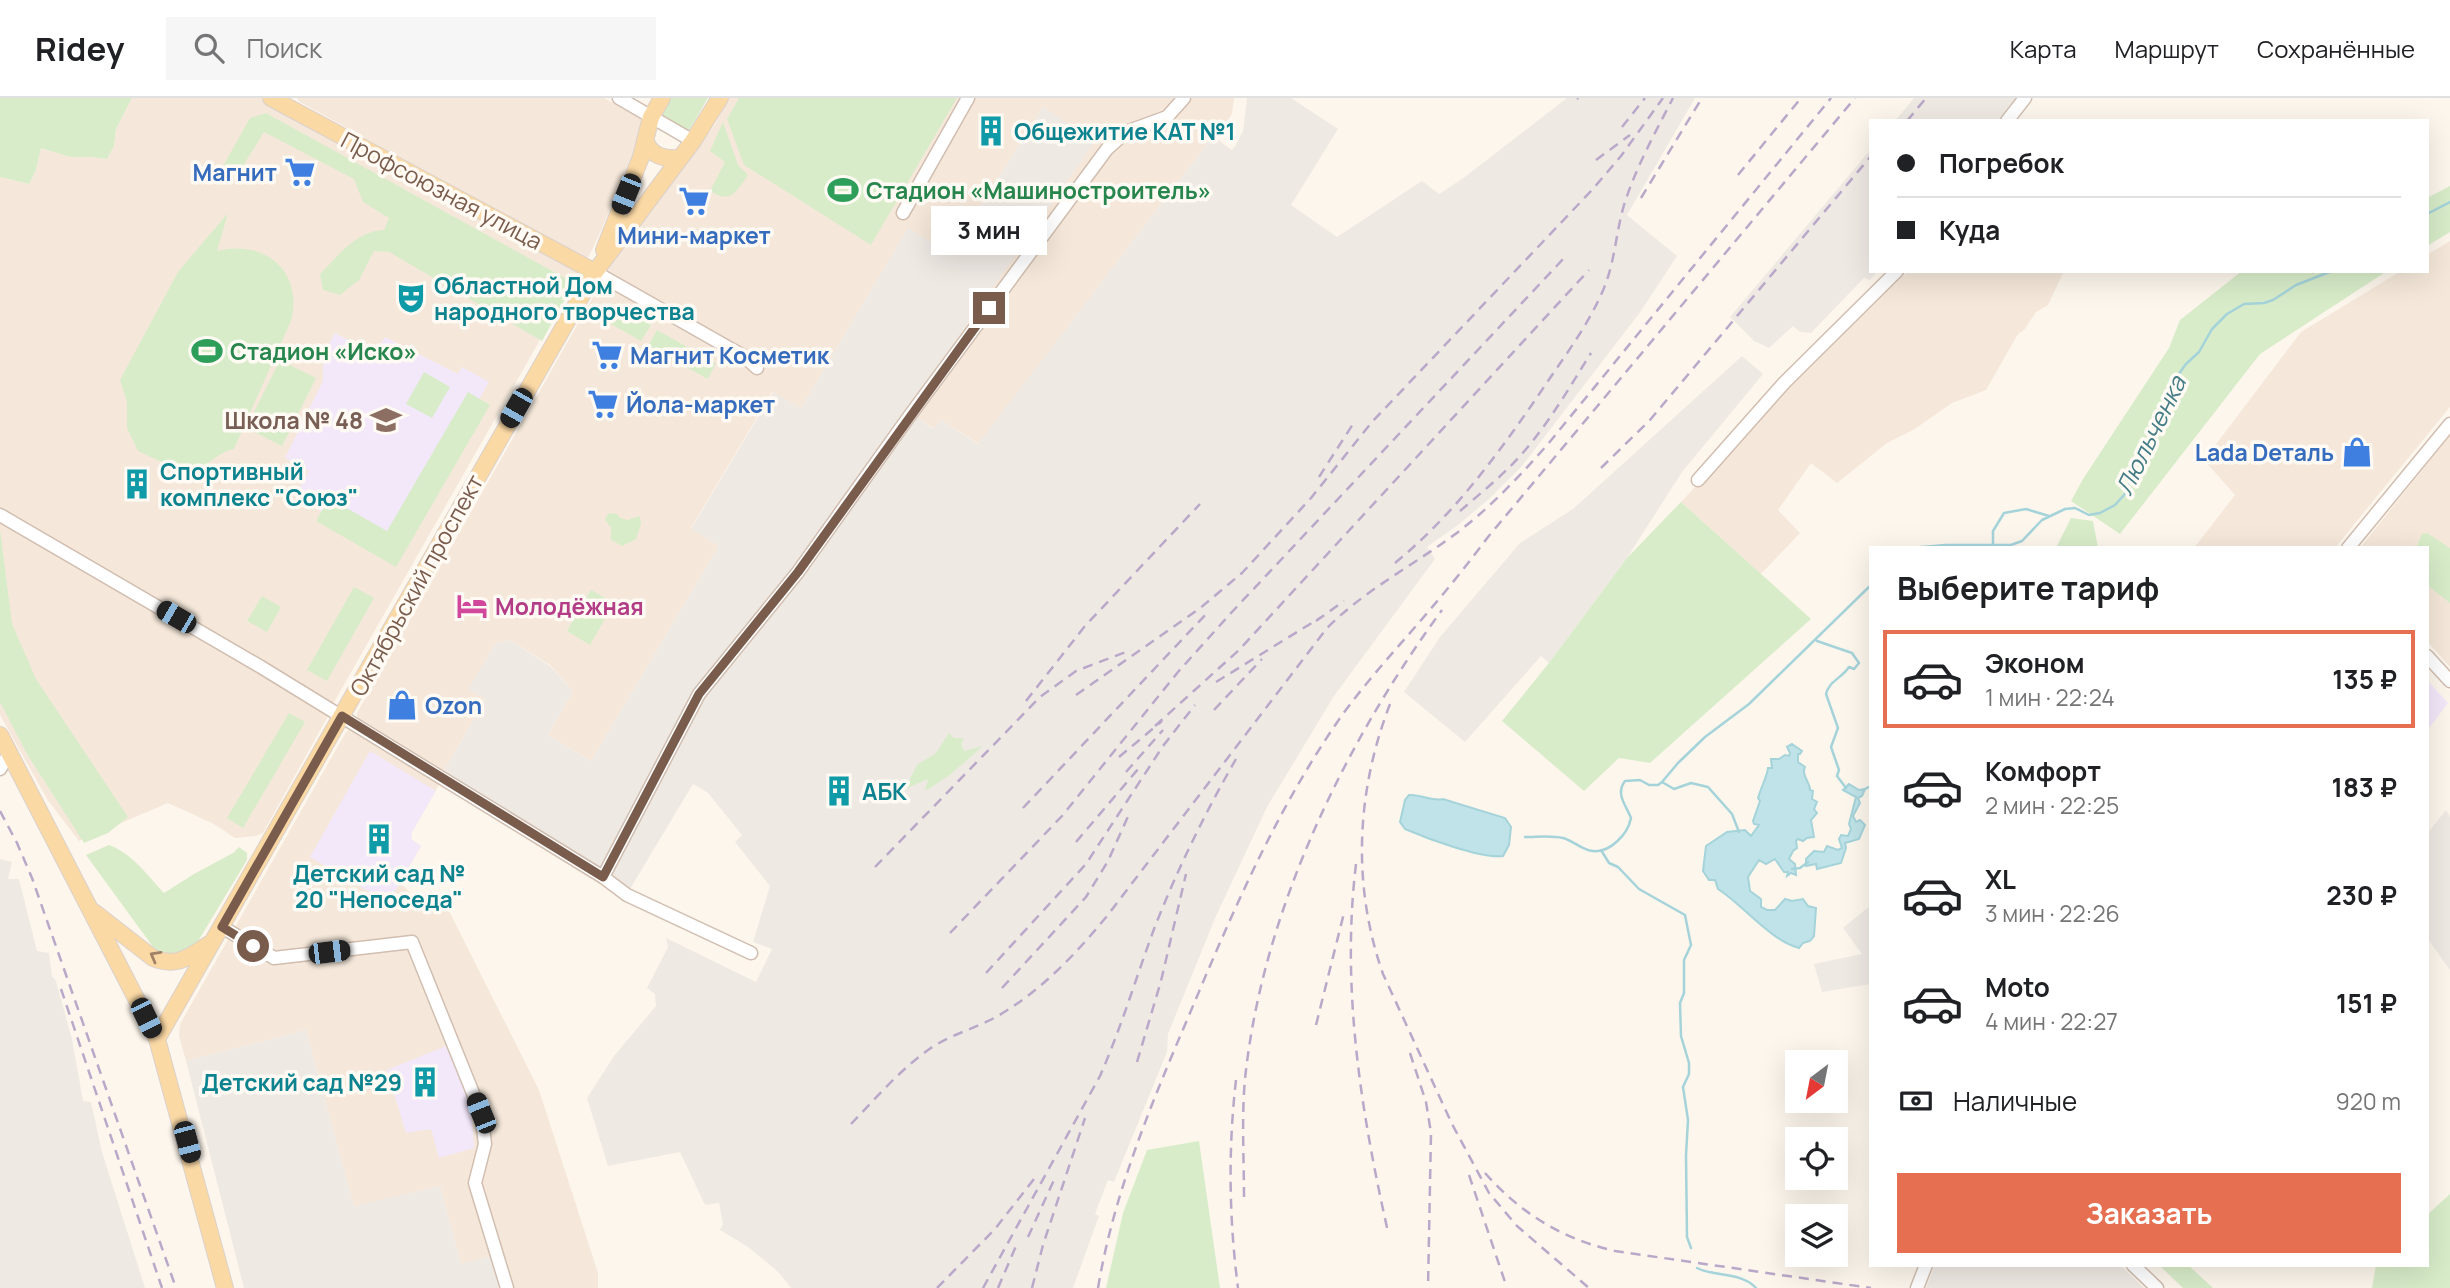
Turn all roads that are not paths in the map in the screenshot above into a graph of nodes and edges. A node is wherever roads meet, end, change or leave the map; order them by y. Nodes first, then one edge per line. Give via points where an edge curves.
1 (619, 98) edge
2 (662, 98) edge
3 (720, 98) edge
4 (968, 98) edge
5 (1184, 98) edge
6 (2025, 98) edge
7 (280, 100) edge
8 (651, 117) junction
9 (2009, 119) edge
10 (645, 140) junction
11 (693, 141) junction
12 (679, 158) junction
13 (903, 213) dead end
14 (595, 272) junction
15 (1895, 273) edge
16 (757, 368) dead end
17 (2450, 424) edge
18 (1698, 480) dead end
19 (0, 514) edge
20 (2350, 546) edge
21 (2429, 658) edge
22 (2450, 681) edge
23 (342, 716) junction
24 (0, 735) edge
25 (9, 753) junction
26 (0, 769) edge
27 (603, 877) junction
28 (92, 910) junction
29 (219, 934) junction
30 (751, 953) dead end
31 (157, 1040) junction
32 (1925, 1267) edge
33 (2135, 1267) edge
34 (225, 1288) edge
35 (507, 1288) edge
36 (1917, 1288) edge
37 (2157, 1288) edge

1 - 8 street
2 - 8 main road, Октябрьский проспект
3 - 11 main road, Октябрьский проспект
4 - 13 street
5 - 27 street via 1167,117 1126,132 1107,149 798,572 699,694
6 - 9 street
7 - 14 main road, Профсоюзная улица
8 - 10 main road, Октябрьский проспект
8 - 11 street
10 - 12 main road via 660,157
10 - 14 main road, Октябрьский проспект
11 - 12 main road, Октябрьский проспект
12 - 14 main road, Октябрьский проспект
14 - 16 street, Профсоюзная улица
14 - 23 main road, Октябрьский проспект
15 - 18 street via 1796,371
17 - 20 street
19 - 23 street
21 - 22 street
23 - 27 street
23 - 29 main road, Октябрьский проспект
24 - 25 main road
25 - 26 street
25 - 28 main road
27 - 30 street via 627,895
29 -> 28 main road via 183,960 163,962
28 - 31 main road
29 - 31 main road, Октябрьский проспект
29 - 35 street via 274,958 411,942 481,1113 485,1144 475,1183
31 - 34 main road
32 - 36 street
33 - 37 street

